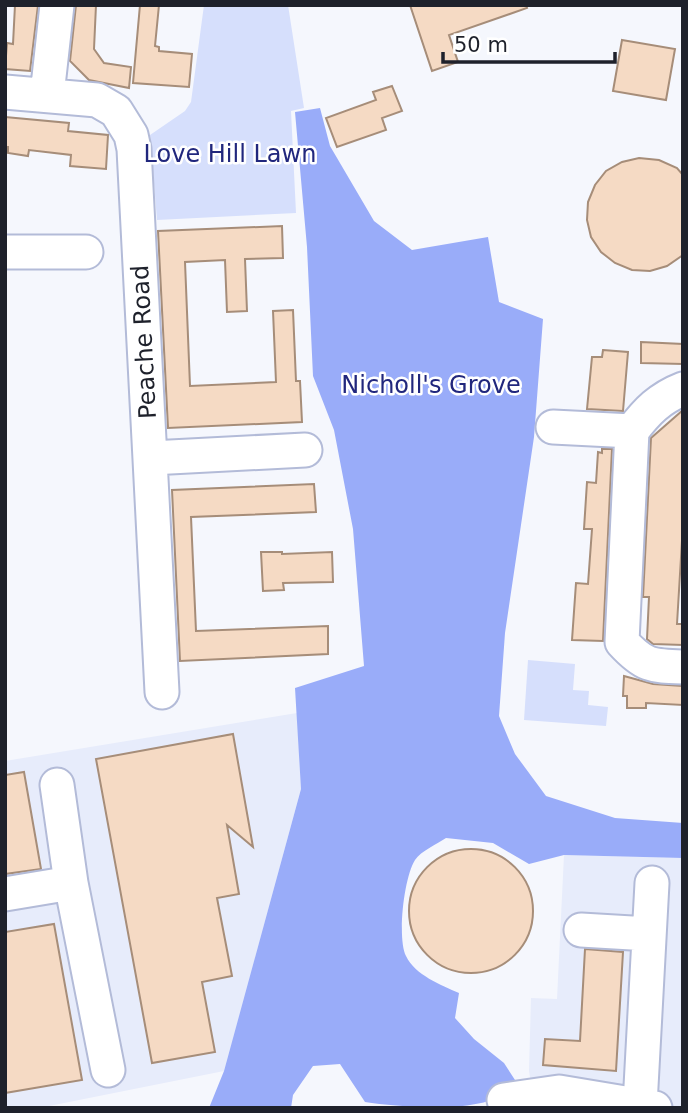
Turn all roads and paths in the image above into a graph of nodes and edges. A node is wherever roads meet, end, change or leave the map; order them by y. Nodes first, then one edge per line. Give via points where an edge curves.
1 (57, 5) edge
2 (5, 92) edge
3 (47, 95) junction
4 (5, 252) edge
5 (86, 252) dead end
6 (683, 389) edge
7 (553, 427) dead end
8 (632, 431) junction
9 (305, 450) dead end
10 (151, 458) junction
11 (683, 667) edge
12 (162, 692) dead end
13 (57, 785) dead end
14 (71, 883) junction
15 (652, 883) dead end
16 (5, 894) edge
17 (581, 930) dead end
18 (649, 934) junction
19 (108, 1070) dead end
20 (504, 1100) dead end
21 (647, 1106) edge

1 - 3 street
2 - 3 street, Peache Road
3 - 10 street, Peache Road via 97,100 116,111 131,135
4 - 5 street
6 - 8 street via 664,396
7 - 8 street
8 - 11 street via 622,642 636,659 655,666
9 - 10 street
10 - 12 street, Peache Road
13 - 14 street
14 - 16 street
14 - 19 street
15 - 18 street
17 - 18 street
18 - 21 street
20 - 21 street via 559,1092

